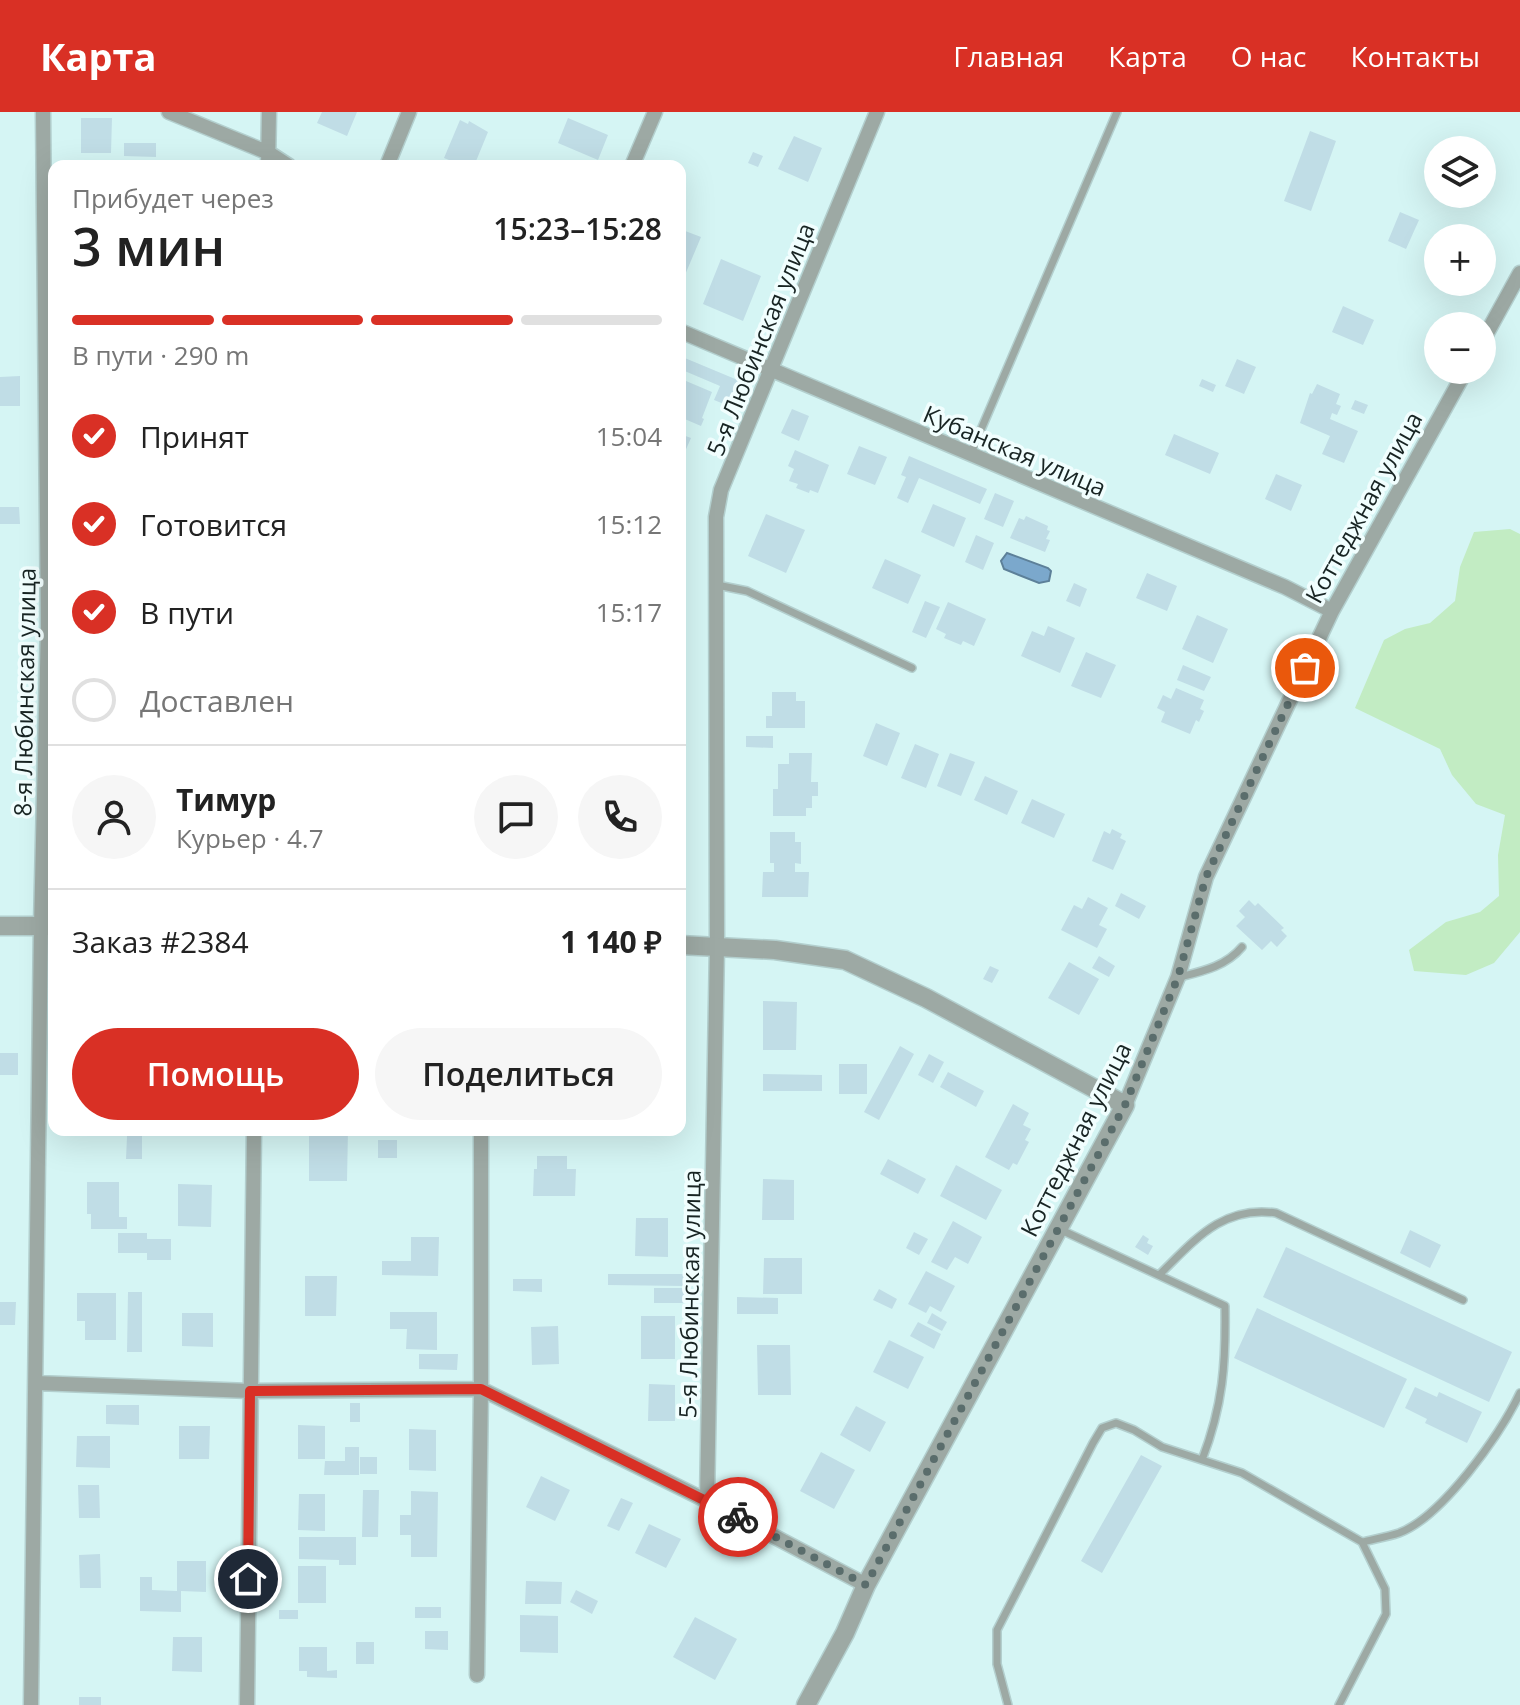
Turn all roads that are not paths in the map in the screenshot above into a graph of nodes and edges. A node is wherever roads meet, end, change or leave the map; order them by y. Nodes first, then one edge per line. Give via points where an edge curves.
1 (43, 112) edge
2 (169, 112) edge
3 (269, 112) edge
4 (409, 112) edge
5 (655, 112) edge
6 (877, 112) edge
7 (1117, 112) edge
8 (268, 160) edge
9 (389, 160) edge
10 (635, 160) edge
11 (1520, 273) edge
12 (1496, 317) edge
13 (686, 334) edge
14 (770, 371) junction
15 (1458, 384) edge
16 (970, 455) junction
17 (717, 585) junction
18 (1332, 611) junction
19 (912, 668) dead end
20 (0, 926) edge
21 (48, 926) edge
22 (686, 945) edge
23 (717, 946) junction
24 (1242, 947) dead end
25 (1178, 977) junction
26 (1125, 1105) junction
27 (254, 1136) edge
28 (481, 1136) edge
29 (1057, 1228) junction
30 (1159, 1275) junction
31 (1463, 1300) dead end
32 (36, 1383) junction
33 (481, 1389) junction
34 (250, 1391) junction
35 (1520, 1393) edge
36 (1202, 1460) junction
37 (707, 1501) junction
38 (1362, 1542) junction
39 (866, 1585) junction
40 (477, 1675) dead end
41 (31, 1705) edge
42 (247, 1705) edge
43 (806, 1705) edge
44 (1008, 1705) edge
45 (1339, 1705) edge

1 - 21 street, 8-я Любинская улица
2 - 8 street
3 - 8 street
4 - 9 street
5 - 10 street
6 - 14 street, 5-я Любинская улица
7 - 16 lane
11 - 12 street
13 - 14 street, Кубанская улица
14 - 16 street, Кубанская улица
14 - 17 street, 5-я Любинская улица via 721,490 715,537
15 - 18 street, Коттеджная улица
16 - 18 street, Кубанская улица
17 - 19 lane via 747,591
17 - 23 street, 5-я Любинская улица
18 - 25 street, Коттеджная улица via 1206,877
20 - 21 street
21 - 32 street, 8-я Любинская улица
22 - 23 street
23 - 26 street via 845,960
23 - 37 street, 5-я Любинская улица
24 - 25 lane via 1209,970
25 - 26 street, Коттеджная улица
26 - 29 street, Коттеджная улица
27 - 34 street
28 - 33 street
29 - 30 lane
29 - 39 street, Коттеджная улица
30 - 31 lane via 1205,1230 1256,1210 1276,1213
30 - 36 lane via 1225,1306 1220,1406
32 - 34 street
32 - 41 street, 8-я Любинская улица
33 - 34 street
33 - 37 street
33 - 40 street
34 - 42 street
35 - 38 lane via 1493,1442 1438,1506 1401,1532
36 - 38 lane via 1242,1473
36 - 44 lane via 1116,1423 1102,1428 997,1630 997,1664
37 - 39 street
38 - 45 lane via 1385,1589 1386,1614
39 - 43 street, Коттеджная улица

